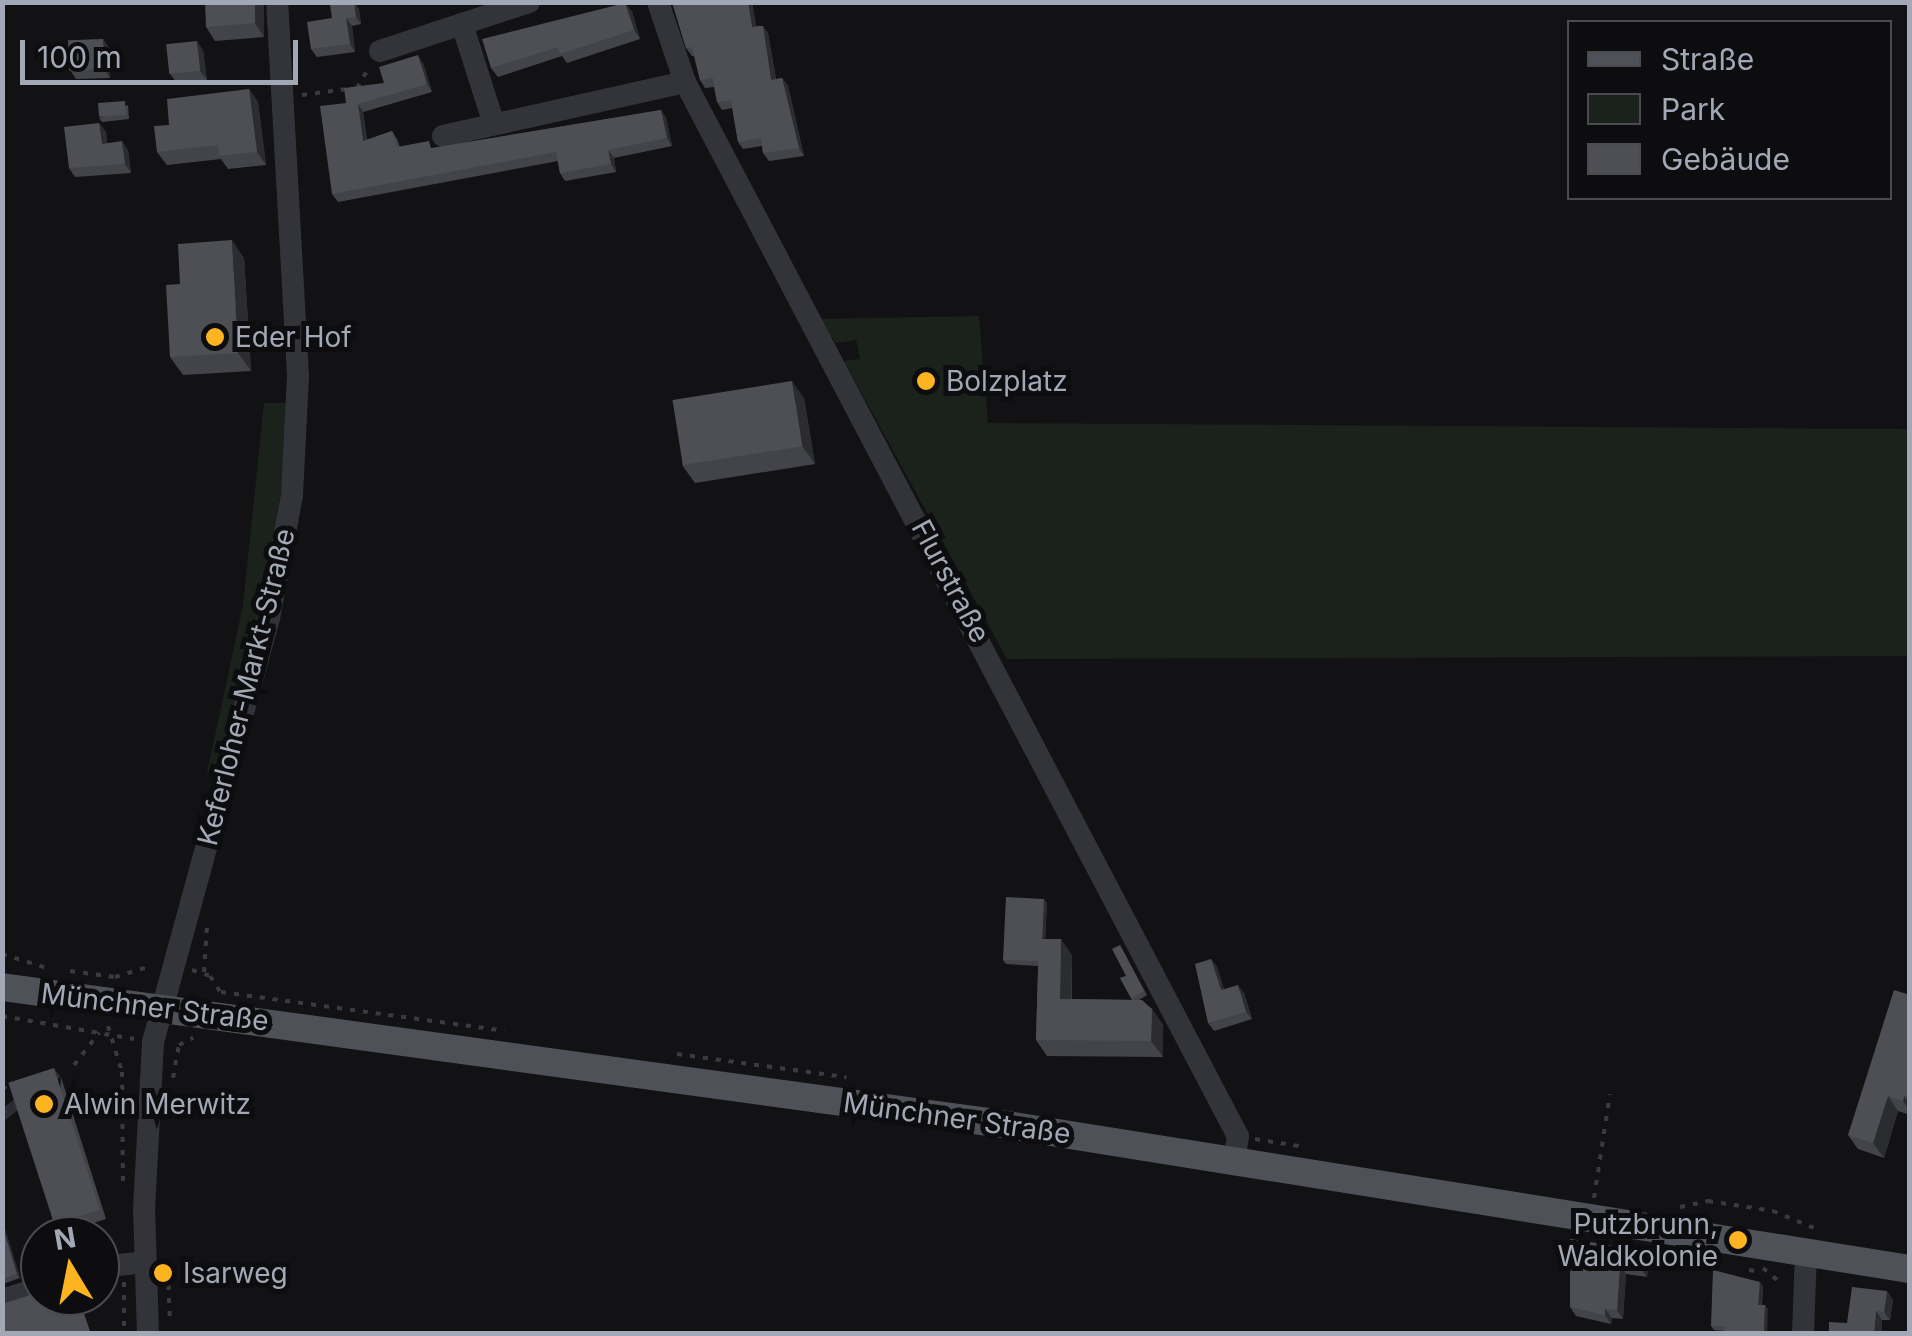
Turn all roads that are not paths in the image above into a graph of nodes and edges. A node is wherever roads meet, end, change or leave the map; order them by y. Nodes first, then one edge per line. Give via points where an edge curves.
1 (278, 2) edge
2 (529, 2) edge
3 (658, 2) edge
4 (462, 24) junction
5 (380, 51) road end
6 (685, 82) junction
7 (494, 124) junction
8 (443, 136) dead end
9 (2, 988) edge
10 (161, 1006) junction
11 (1236, 1148) junction
12 (1806, 1251) junction
13 (134, 1262) junction
14 (120, 1264) edge
15 (1910, 1269) edge
16 (148, 1334) edge
17 (1802, 1334) edge

1 - 10 street, Keferloher-Markt-Straße via 298,376 292,494 269,618
2 - 4 street
3 - 6 street, Flurstraße
4 - 5 street
4 - 7 street
6 - 7 street
6 - 11 street, Flurstraße
7 - 8 street
9 - 10 main road, Münchner Straße via 114,989
10 - 11 main road, Münchner Straße via 220,1003
10 - 13 street, Keferloher-Markt-Straße
11 - 12 main road, Münchner Straße
12 - 15 main road, Münchner Straße
12 - 17 street
13 - 14 street
13 - 16 street, Keferloher-Markt-Straße

